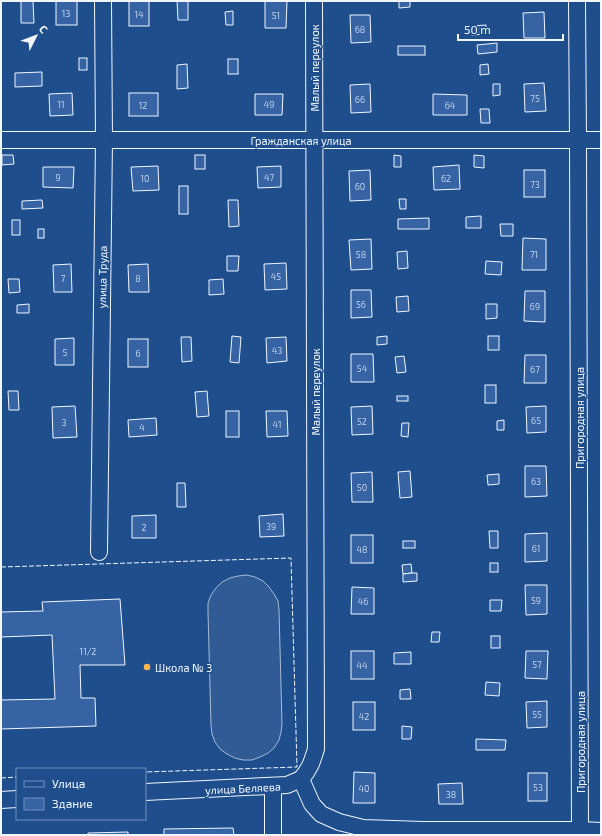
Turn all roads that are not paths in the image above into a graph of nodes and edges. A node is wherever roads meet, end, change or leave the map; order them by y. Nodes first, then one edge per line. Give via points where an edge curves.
1 (103, 1) edge
2 (314, 1) edge
3 (576, 1) edge
4 (1, 140) edge
5 (104, 140) junction
6 (314, 140) junction
7 (578, 140) junction
8 (601, 140) edge
9 (99, 552) dead end
10 (301, 779) junction
11 (273, 786) junction
12 (146, 792) edge
13 (16, 799) edge
14 (1, 800) edge
15 (601, 831) edge
16 (422, 832) edge
17 (580, 833) edge
18 (273, 835) edge

1 - 5 street, улица Труда
2 - 6 street, Малый переулок
3 - 7 street, Пригородная улица
4 - 5 street, Гражданская улица
5 - 6 street, Гражданская улица
5 - 9 street, улица Труда
6 - 7 street, Гражданская улица
6 - 10 street, Малый переулок via 316,749 311,766
7 - 8 street, Гражданская улица
7 - 17 street, Пригородная улица
10 - 11 street, улица Беляева via 287,786
10 - 16 street via 312,804 321,814 339,822 363,828
11 - 12 street, улица Беляева
11 - 18 street
13 - 14 street
15 - 17 street
16 - 17 street

